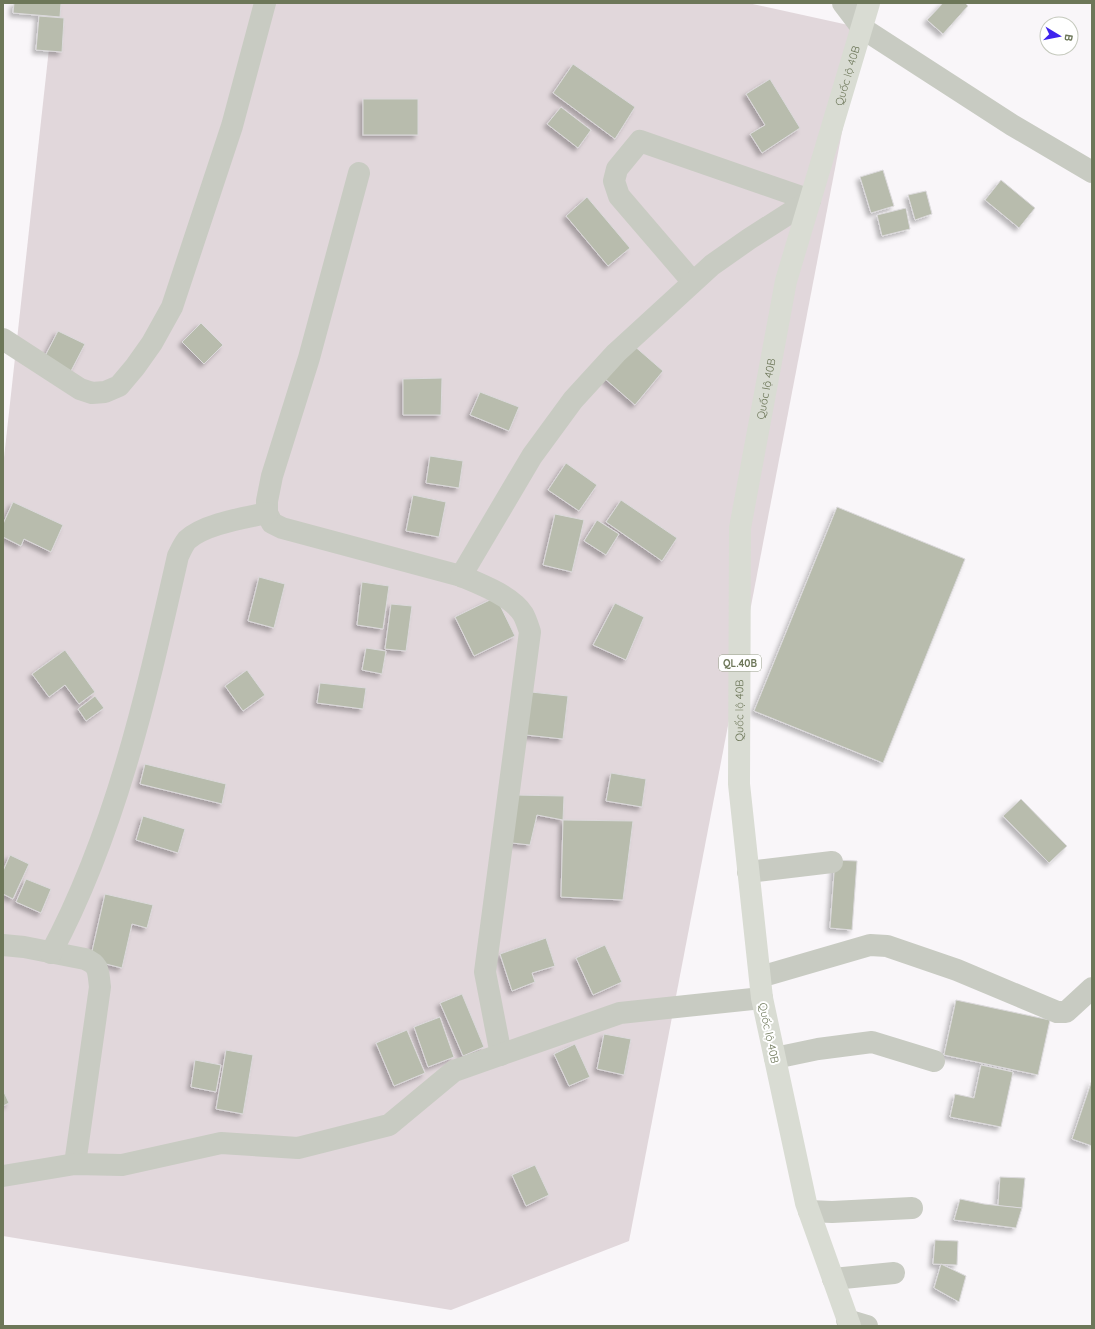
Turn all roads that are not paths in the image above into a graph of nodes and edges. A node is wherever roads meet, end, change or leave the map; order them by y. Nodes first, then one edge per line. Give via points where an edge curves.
1 (266, 3) edge
2 (843, 3) edge
3 (870, 3) edge
4 (862, 28) junction
5 (1092, 172) edge
6 (359, 174) dead end
7 (810, 200) junction
8 (692, 281) junction
9 (3, 339) edge
10 (267, 514) junction
11 (461, 576) junction
12 (832, 862) dead end
13 (748, 872) junction
14 (3, 944) edge
15 (51, 953) junction
16 (760, 977) junction
17 (1092, 988) edge
18 (762, 998) junction
19 (501, 1055) junction
20 (775, 1058) junction
21 (934, 1061) dead end
22 (75, 1164) junction
23 (3, 1176) edge
24 (912, 1208) dead end
25 (809, 1211) junction
26 (894, 1273) dead end
27 (833, 1279) junction
28 (854, 1324) edge

1 - 9 street via 232,126 172,307 136,367 119,386 106,392 92,393 80,389
2 - 4 street
3 - 4 highway, Quốc lộ 40B / QL.40B
4 - 5 street via 1012,125
4 - 7 highway, Quốc lộ 40B / QL.40B
6 - 10 street via 309,358 272,476
7 - 8 street via 749,238
7 - 8 street via 640,141 617,169 614,181 619,196
7 - 13 highway, Quốc lộ 40B / QL.40B via 786,281 740,528 739,784
8 - 11 street via 616,353 573,400 532,456
10 - 11 street via 272,523 282,528
10 - 15 street via 219,524 198,533 182,546 151,676 106,830 80,895
11 - 19 street via 489,588 512,603 523,614 530,632 485,972
12 - 13 street
13 - 16 highway, Quốc lộ 40B / QL.40B
14 - 15 street
15 - 22 street via 93,963 98,970 100,986
16 - 17 street via 870,945 887,946 957,970 1057,1012 1066,1012
16 - 18 highway, Quốc lộ 40B / QL.40B
18 - 19 street via 620,1013
18 - 20 highway, Quốc lộ 40B / QL.40B
19 - 22 street via 454,1071 389,1125 298,1148 221,1143 122,1164
20 - 21 street via 872,1042
20 - 25 highway, Quốc lộ 40B / QL.40B
22 - 23 street
24 - 25 street
25 - 27 highway, Quốc lộ 40B / QL.40B
26 - 27 street
27 - 28 highway, Quốc lộ 40B / QL.40B

